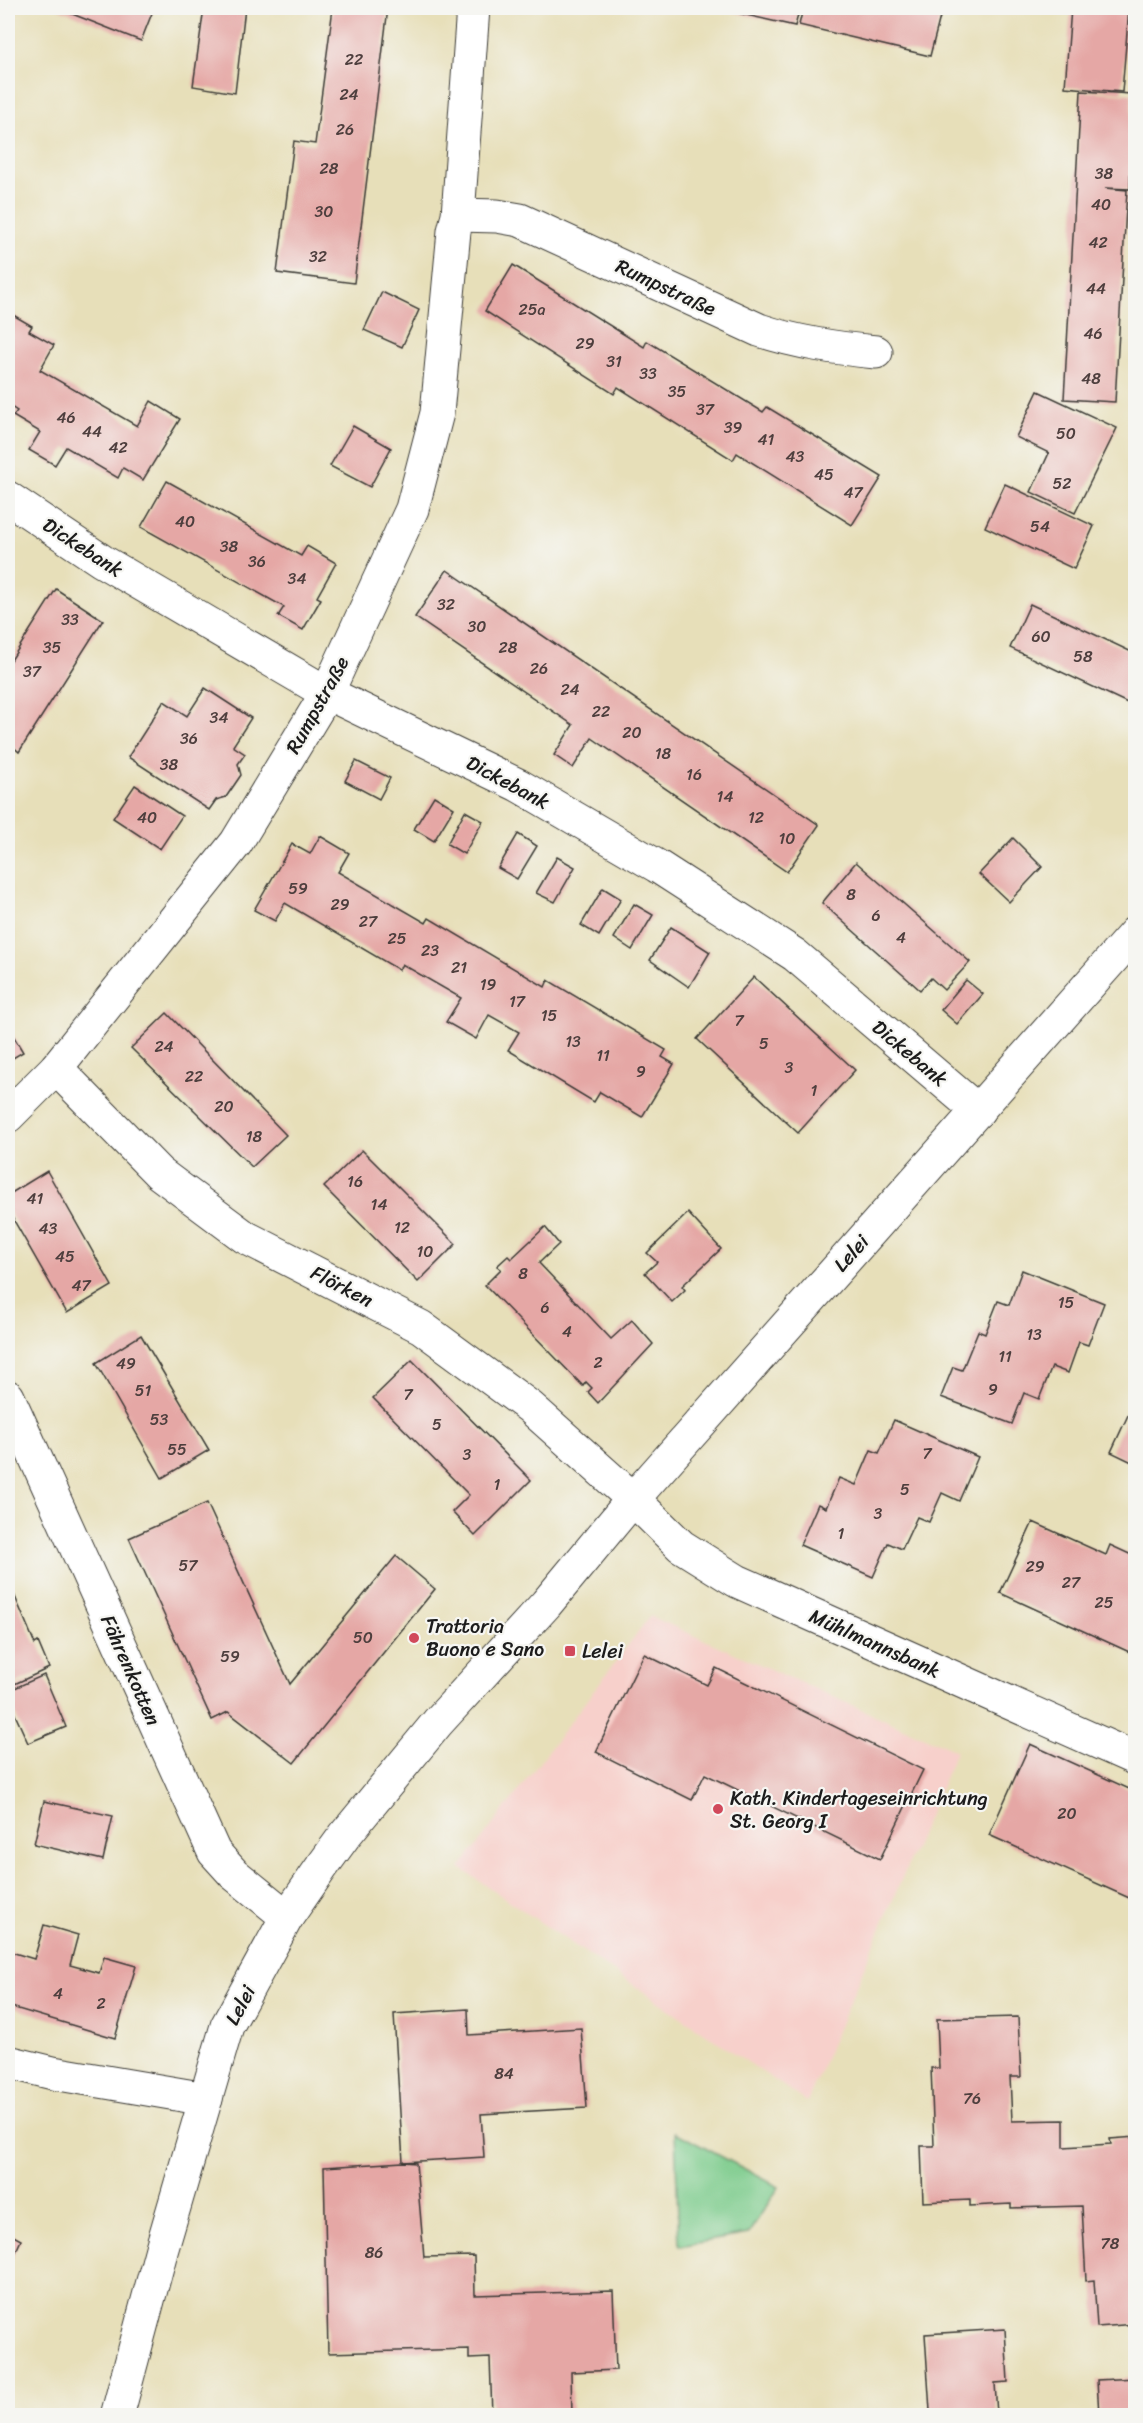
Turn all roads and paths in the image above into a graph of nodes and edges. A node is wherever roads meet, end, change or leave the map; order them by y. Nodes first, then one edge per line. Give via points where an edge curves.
1 (473, 8) edge
2 (458, 215) junction
3 (876, 352) dead end
4 (8, 498) edge
5 (327, 693) junction
6 (1136, 932) edge
7 (56, 1068) junction
8 (978, 1111) junction
9 (8, 1116) edge
10 (8, 1397) edge
11 (633, 1499) junction
12 (1136, 1759) edge
13 (287, 1917) junction
14 (8, 2062) edge
15 (206, 2099) junction
16 (117, 2415) edge

1 - 2 street, Rumpstraße
2 - 3 street, Rumpstraße via 520,220 780,337 818,346
2 - 5 street, Rumpstraße via 437,413 412,509
4 - 5 street, Dickebank via 102,561
5 - 7 street, Rumpstraße via 236,843
5 - 8 street, Dickebank via 518,785 657,866 795,955
6 - 8 street, Lelei
7 - 9 street, Rumpstraße
7 - 11 street, Flörken via 159,1173 245,1237 421,1327 530,1407
8 - 11 street, Lelei
10 - 13 street, Fährenkotten via 214,1852 234,1874
11 - 12 street, Mühlmannsbank via 681,1546 737,1581
11 - 13 street, Lelei via 546,1604 430,1730 345,1835
13 - 15 street, Lelei via 227,2026
14 - 15 street
15 - 16 street, Lelei

